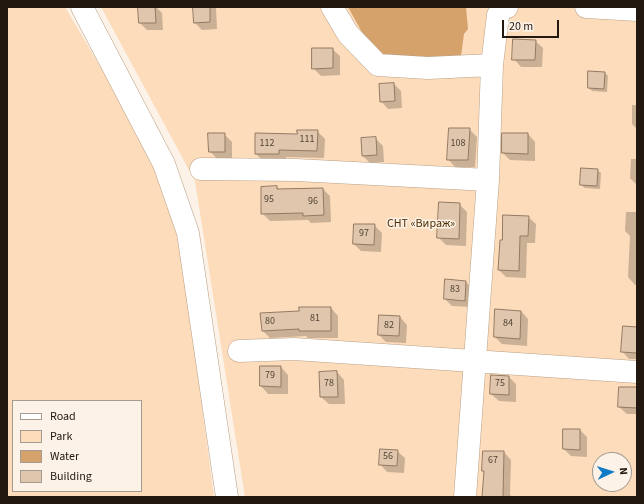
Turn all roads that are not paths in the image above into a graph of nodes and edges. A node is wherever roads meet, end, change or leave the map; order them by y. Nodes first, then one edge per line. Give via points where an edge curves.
1 (82, 7) edge
2 (332, 7) edge
3 (507, 7) edge
4 (586, 7) edge
5 (637, 10) edge
6 (492, 65) junction
7 (201, 169) dead end
8 (488, 180) junction
9 (239, 351) dead end
10 (475, 361) junction
11 (637, 372) edge
12 (227, 497) edge
13 (465, 497) edge

1 - 12 street via 164,164 188,233
2 - 6 street via 348,34 378,65 428,68
3 - 6 street via 498,15
4 - 5 street
6 - 8 street
7 - 8 street via 296,170
8 - 10 street
9 - 10 street via 294,349
10 - 11 street
10 - 13 street

